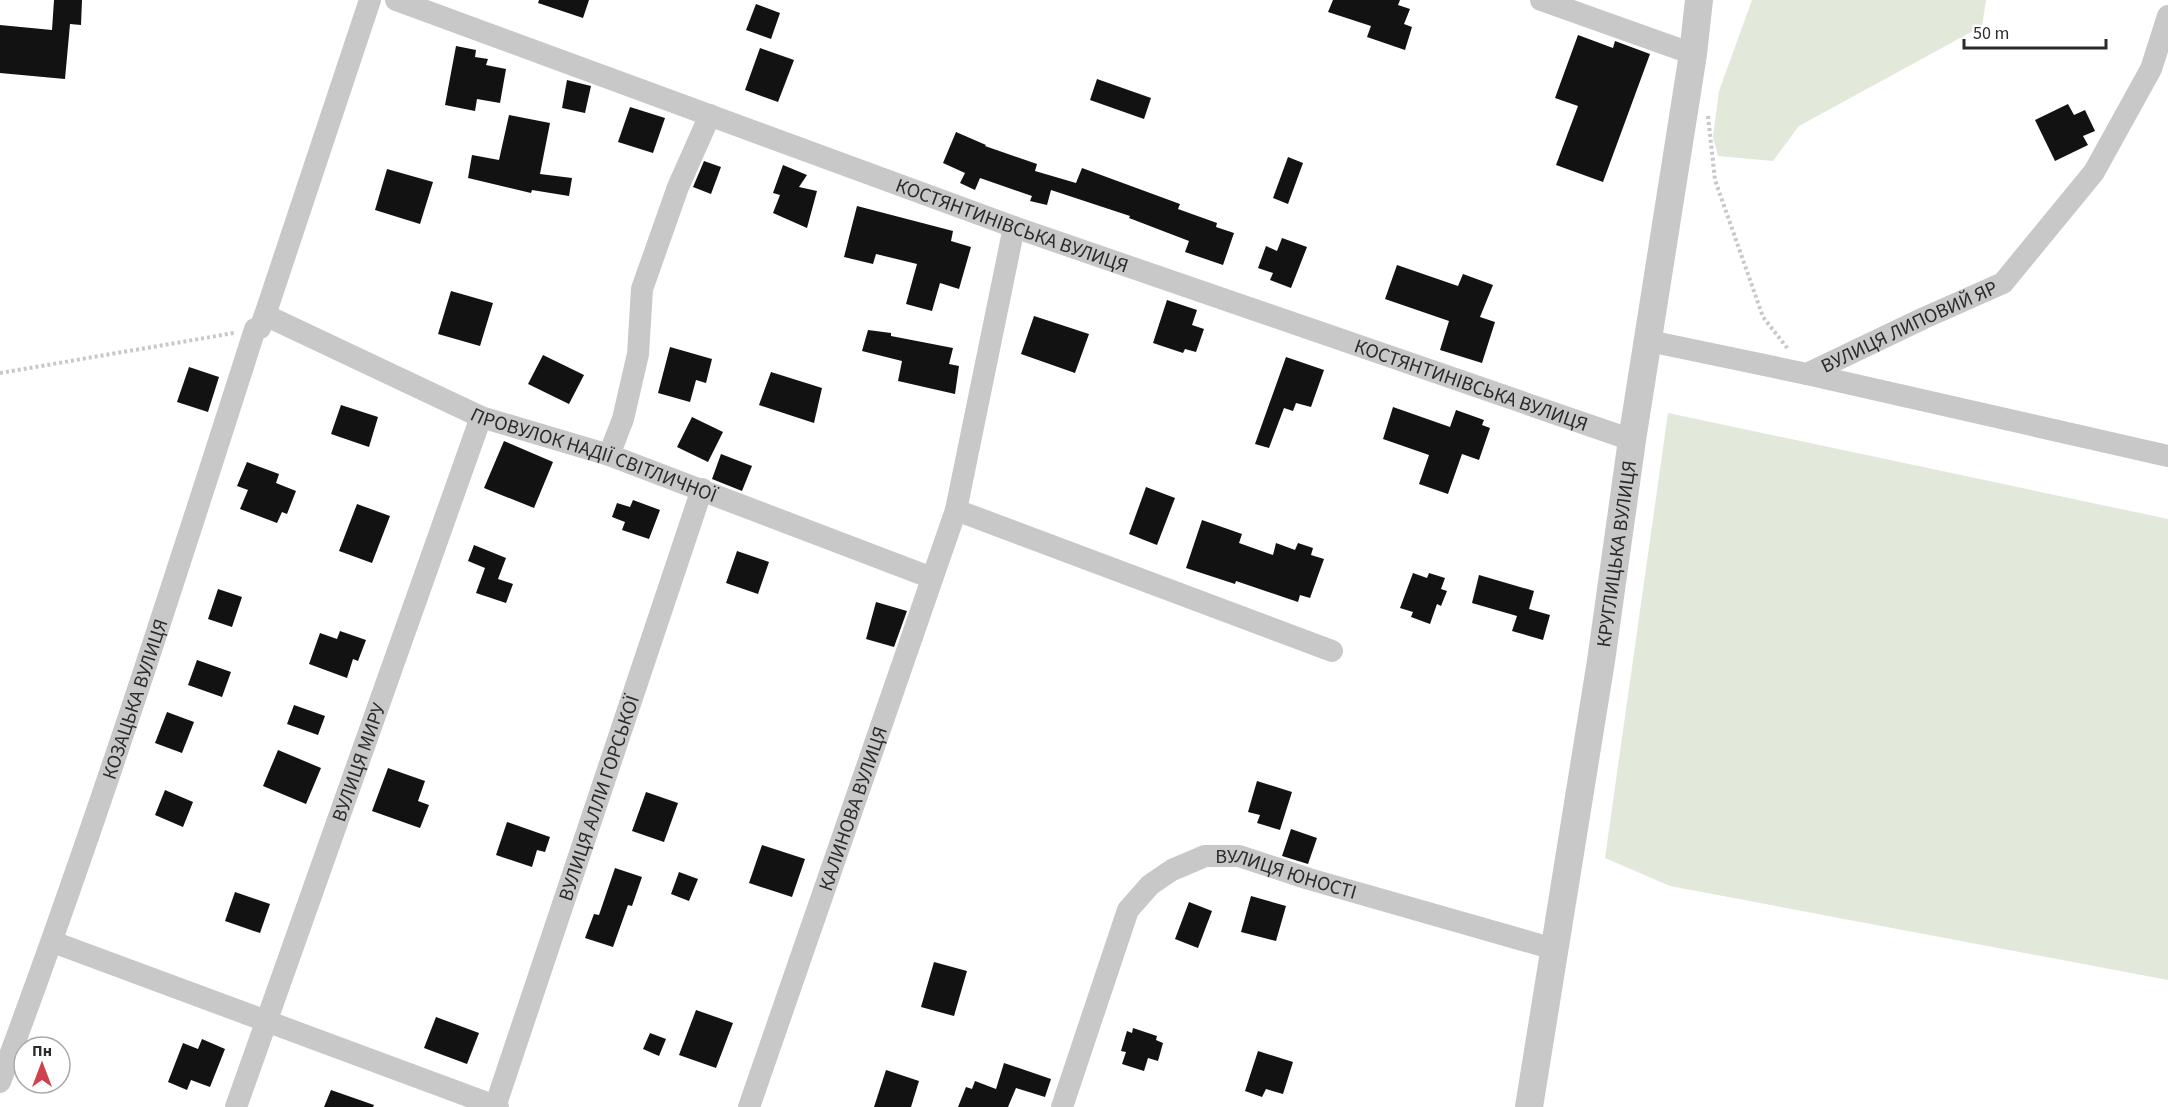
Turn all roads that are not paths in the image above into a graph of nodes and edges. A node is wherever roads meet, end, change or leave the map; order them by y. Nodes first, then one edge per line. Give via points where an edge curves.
1 (370, 0) edge
2 (396, 0) edge
3 (1540, 0) edge
4 (1699, 0) edge
5 (2168, 16) edge
6 (1693, 54) junction
7 (710, 115) junction
8 (1014, 226) junction
9 (260, 322) junction
10 (1649, 341) junction
11 (1806, 374) junction
12 (481, 417) junction
13 (1632, 440) junction
14 (609, 455) junction
15 (2168, 456) edge
16 (702, 489) junction
17 (956, 510) junction
18 (932, 578) junction
19 (1332, 651) dead end
20 (53, 942) junction
21 (1554, 949) junction
22 (268, 1021) junction
23 (0, 1082) edge
24 (236, 1107) edge
25 (496, 1107) edge
26 (748, 1107) edge
27 (1062, 1107) edge
28 (1529, 1107) edge

1 - 9 street, КОЗАЦЬКА ВУЛИЦЯ
2 - 7 street, КОСТЯНТИНІВСЬКА ВУЛИЦЯ
3 - 6 street
4 - 6 street, КРУГЛИЦЬКА ВУЛИЦЯ
5 - 11 street, ВУЛИЦЯ ЛИПОВИЙ ЯР via 2151,69 2094,172 2003,283
6 - 10 street, КРУГЛИЦЬКА ВУЛИЦЯ
7 - 8 street, КОСТЯНТИНІВСЬКА ВУЛИЦЯ
7 - 14 street via 678,187 642,289 638,354 623,419
8 - 13 street, КОСТЯНТИНІВСЬКА ВУЛИЦЯ
8 - 17 street, КАЛИНОВА ВУЛИЦЯ
9 - 12 street, ПРОВУЛОК НАДІЇ СВІТЛИЧНОЇ
9 - 20 street, КОЗАЦЬКА ВУЛИЦЯ
10 - 11 street, ВУЛИЦЯ ЛИПОВИЙ ЯР
10 - 13 street, КРУГЛИЦЬКА ВУЛИЦЯ
11 - 15 street
12 - 14 street, ПРОВУЛОК НАДІЇ СВІТЛИЧНОЇ
12 - 22 street, ВУЛИЦЯ МИРУ
13 - 21 street, КРУГЛИЦЬКА ВУЛИЦЯ
14 - 16 street, ПРОВУЛОК НАДІЇ СВІТЛИЧНОЇ
16 - 18 street, ПРОВУЛОК НАДІЇ СВІТЛИЧНОЇ
16 - 25 street, ВУЛИЦЯ АЛЛИ ГОРСЬКОЇ
17 - 18 street, КАЛИНОВА ВУЛИЦЯ
17 - 19 street
18 - 26 street, КАЛИНОВА ВУЛИЦЯ
20 - 22 street
20 - 23 street, КОЗАЦЬКА ВУЛИЦЯ
21 - 27 street, ВУЛИЦЯ ЮНОСТІ via 1239,856 1205,856 1172,870 1150,885 1128,910
21 - 28 street, КРУГЛИЦЬКА ВУЛИЦЯ
22 - 24 street, ВУЛИЦЯ МИРУ
22 - 25 street

